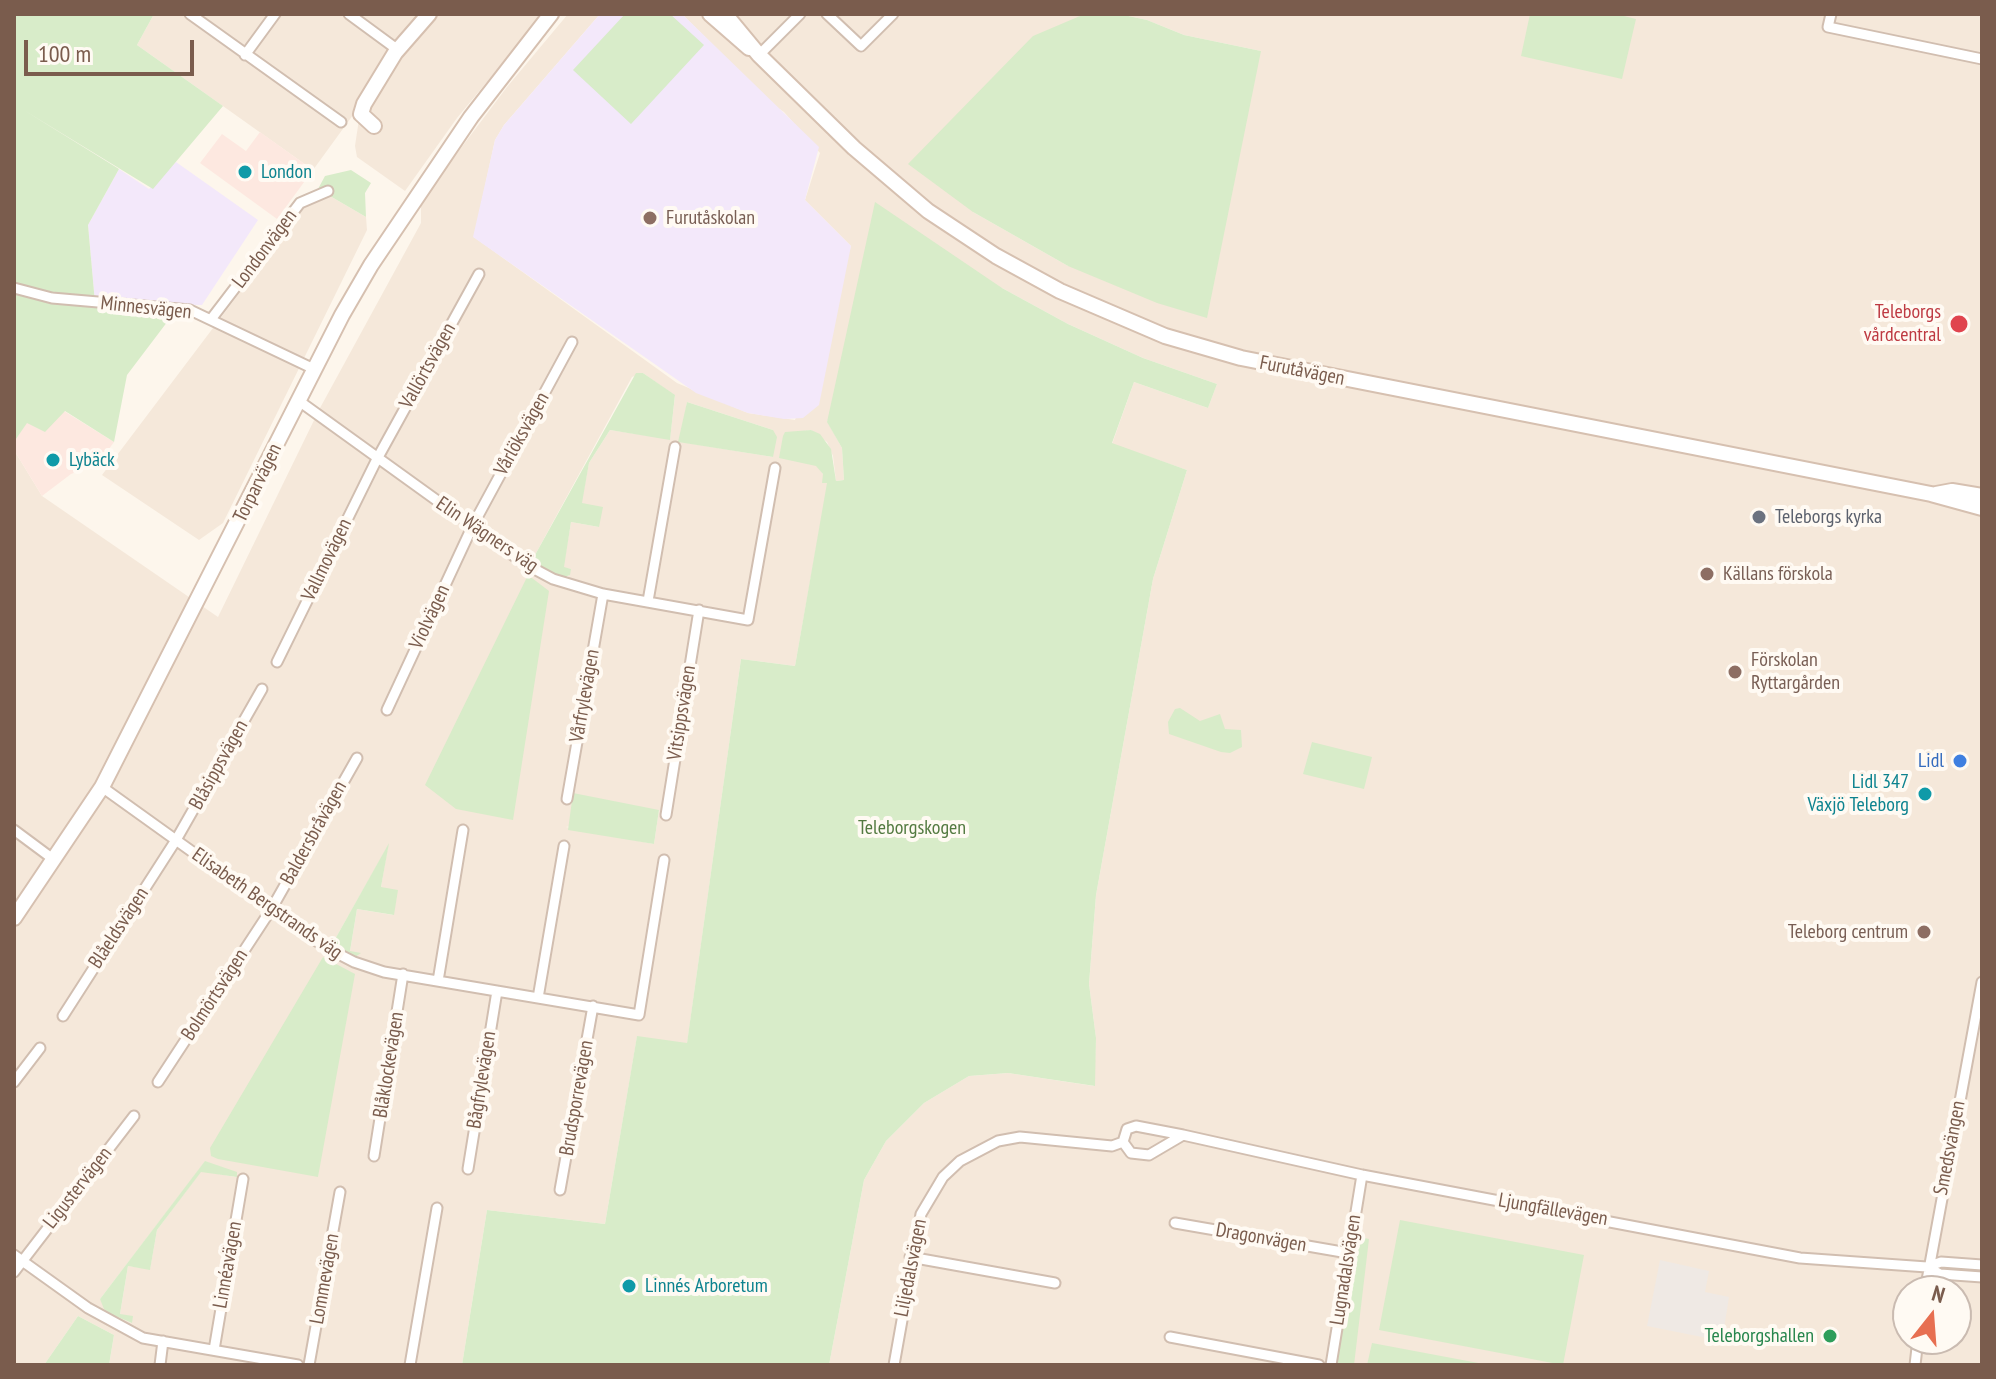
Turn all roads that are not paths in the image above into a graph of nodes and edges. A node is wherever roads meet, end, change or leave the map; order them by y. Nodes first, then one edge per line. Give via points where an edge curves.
1 (190, 14) edge
2 (275, 14) edge
3 (349, 14) edge
4 (429, 14) edge
5 (551, 14) edge
6 (562, 14) edge
7 (710, 14) edge
8 (725, 14) edge
9 (800, 14) edge
10 (827, 14) edge
11 (893, 14) edge
12 (1831, 14) edge
13 (398, 50) junction
14 (245, 55) junction
15 (759, 55) junction
16 (519, 58) junction
17 (1982, 59) edge
18 (341, 122) dead end
19 (374, 126) dead end
20 (328, 191) dead end
21 (479, 274) dead end
22 (14, 288) edge
23 (212, 318) junction
24 (572, 342) dead end
25 (316, 370) junction
26 (299, 401) junction
27 (675, 447) dead end
28 (377, 459) junction
29 (775, 468) dead end
30 (1931, 494) junction
31 (1982, 496) edge
32 (1982, 508) edge
33 (473, 525) junction
34 (603, 594) junction
35 (648, 601) junction
36 (699, 610) junction
37 (277, 662) dead end
38 (262, 689) dead end
39 (387, 710) dead end
40 (357, 758) dead end
41 (102, 787) junction
42 (567, 799) dead end
43 (666, 815) dead end
44 (14, 830) edge
45 (463, 830) dead end
46 (176, 840) junction
47 (564, 846) dead end
48 (53, 859) junction
49 (664, 860) dead end
50 (272, 908) junction
51 (14, 918) edge
52 (403, 974) junction
53 (438, 981) junction
54 (1982, 982) edge
55 (497, 991) junction
56 (538, 998) junction
57 (593, 1006) junction
58 (63, 1016) dead end
59 (40, 1048) dead end
60 (14, 1082) edge
61 (158, 1082) dead end
62 (134, 1116) dead end
63 (1183, 1135) junction
64 (1123, 1142) junction
65 (374, 1156) dead end
66 (468, 1169) dead end
67 (1362, 1175) junction
68 (243, 1179) dead end
69 (560, 1190) dead end
70 (340, 1192) dead end
71 (437, 1208) dead end
72 (1175, 1223) dead end
73 (1348, 1253) junction
74 (910, 1257) junction
75 (18, 1258) edge
76 (1982, 1265) edge
77 (1927, 1267) junction
78 (14, 1272) edge
79 (1926, 1275) edge
80 (1982, 1277) edge
81 (1055, 1283) dead end
82 (1170, 1337) dead end
83 (163, 1341) junction
84 (214, 1350) junction
85 (260, 1362) edge
86 (160, 1365) edge
87 (298, 1365) edge
88 (309, 1365) edge
89 (410, 1365) edge
90 (894, 1365) edge
91 (1319, 1365) edge
92 (1331, 1365) edge

1 - 14 street
2 - 14 street
3 - 13 street
4 - 13 street
5 - 16 street, Torparvägen
6 - 16 street, Torparvägen
7 - 15 street, Furutåvägen
8 - 15 street, Furutåvägen
9 - 15 street
10 - 11 street via 861,46
12 - 17 street via 1828,27
13 - 19 street via 364,104 361,114
14 - 18 street
15 - 30 street, Furutåvägen via 928,211 1060,291 1165,336 1241,358
16 - 25 street, Torparvägen via 410,202 342,315
20 - 23 street, Londonvägen via 300,203
21 - 28 street, Vallörtsvägen
22 - 23 street, Minnesvägen via 52,298 190,310
23 - 25 street, Minnesvägen
24 - 33 street, Vårlöksvägen
25 - 26 street, Torparvägen
26 - 28 street, Elin Wägners väg
26 - 41 street, Torparvägen
27 - 35 street
28 - 33 street, Elin Wägners väg
28 - 37 street, Vallmovägen
29 - 36 street, Elin Wägners väg via 748,620
30 - 31 street, Furutåvägen
30 - 32 street, Furutåvägen
33 - 34 street, Elin Wägners väg via 553,579
33 - 39 street, Violvägen
34 - 35 street, Elin Wägners väg
34 - 42 street, Vårfrylevägen
35 - 36 street, Elin Wägners väg
36 - 43 street, Vitsippsvägen
38 - 46 street, Blåsippsvägen
40 - 50 street, Baldersbråvägen
41 - 46 street, Elisabeth Bergstrands väg
41 - 48 street, Torparvägen
44 - 48 street
45 - 53 street
46 - 50 street, Elisabeth Bergstrands väg
46 - 58 street, Blåeldsvägen
47 - 56 street
48 - 51 street, Torparvägen
49 - 57 street, Elisabeth Bergstrands väg via 639,1015
50 - 52 street, Elisabeth Bergstrands väg via 354,962
50 - 61 street, Bolmörtsvägen
52 - 53 street, Elisabeth Bergstrands väg
52 - 65 street, Blåklockevägen
53 - 55 street, Elisabeth Bergstrands väg
54 - 77 street, Smedsvängen
55 - 56 street, Elisabeth Bergstrands väg
55 - 66 street, Bågfrylevägen
56 - 57 street, Elisabeth Bergstrands väg
57 - 69 street, Brudsporrevägen
59 - 60 street
62 - 75 street, Ligustervägen
63 - 64 street, Ljungfällevägen via 1136,1126 1127,1129
63 - 64 street via 1149,1155 1131,1153
63 - 67 street, Ljungfällevägen
64 - 74 street, Liljedalsvägen via 1112,1146 1020,1137 976,1150 943,1177 930,1196
67 - 73 street, Lugnadalsvägen
67 - 77 street, Ljungfällevägen via 1800,1258
68 - 84 street, Linnéavägen
70 - 88 street, Lommevägen
71 - 89 street
72 - 73 street, Dragonvägen
73 - 92 street, Lugnadalsvägen
74 - 81 street
74 - 90 street, Liljedalsvägen
75 - 78 street, Ligustervägen
75 - 83 street via 116,1325
76 - 77 street, Ljungfällevägen via 1941,1262
77 - 79 street, Smedsvängen
77 - 80 street, Ljungfällevägen via 1940,1274
82 - 91 street
83 - 84 street
83 - 86 street
84 - 85 street
85 - 87 street

